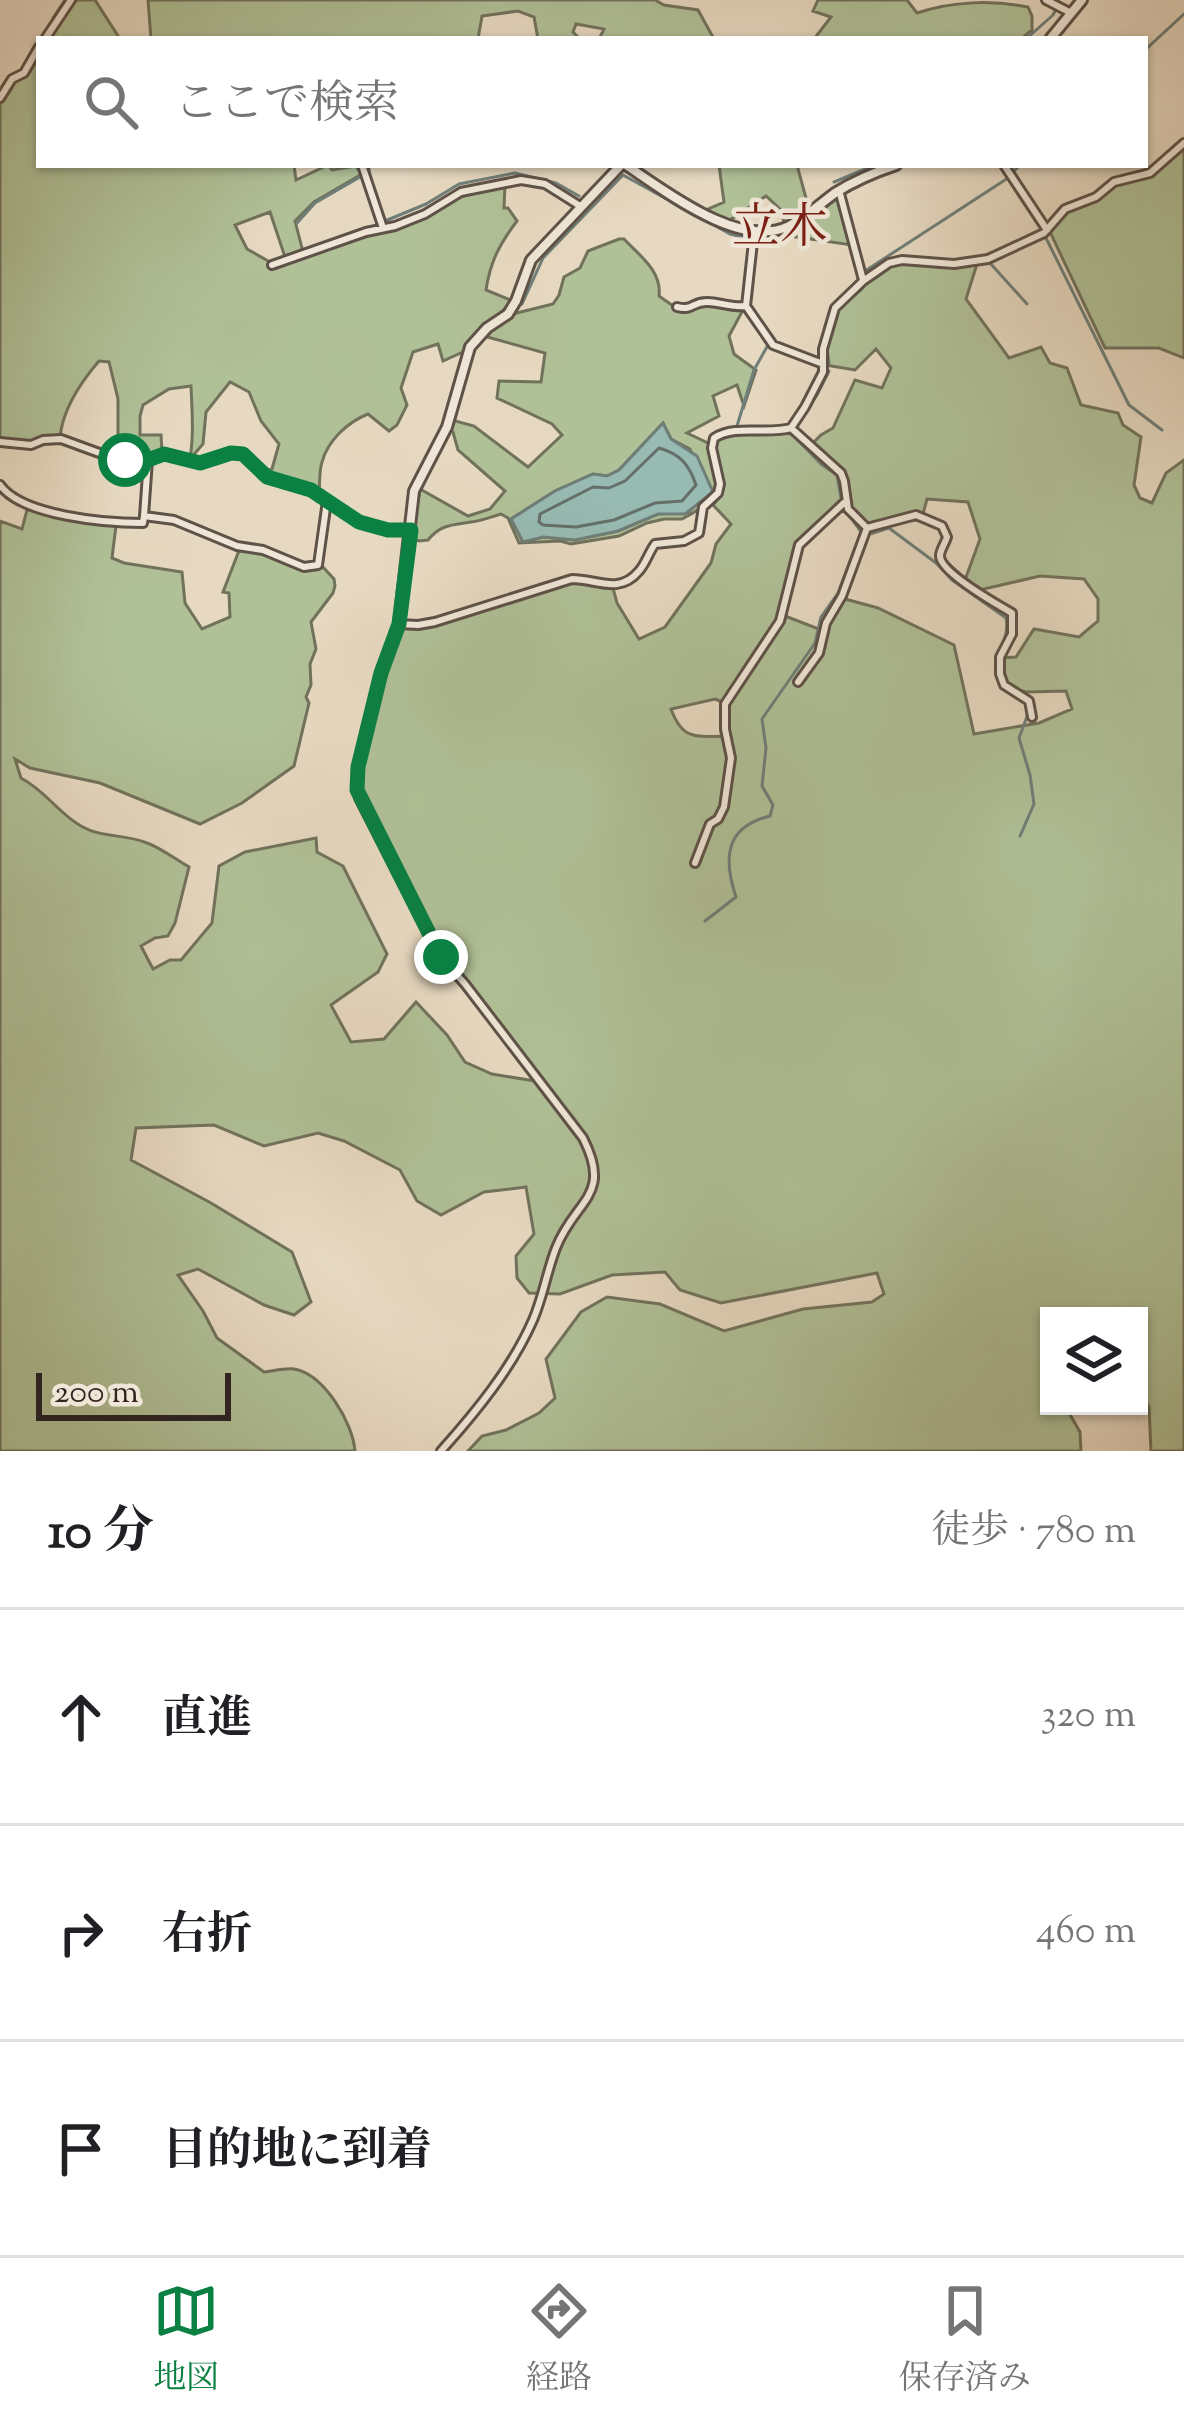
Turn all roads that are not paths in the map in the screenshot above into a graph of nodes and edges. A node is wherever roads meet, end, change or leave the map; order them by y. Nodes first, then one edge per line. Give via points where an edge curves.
1 (71, 0) edge
2 (1046, 0) edge
3 (1082, 0) edge
4 (1071, 13) junction
5 (47, 36) edge
6 (1052, 36) edge
7 (36, 52) edge
8 (0, 98) edge
9 (1184, 143) edge
10 (363, 168) edge
11 (621, 168) edge
12 (629, 168) edge
13 (889, 168) edge
14 (1006, 168) edge
15 (839, 190) junction
16 (580, 206) junction
17 (383, 228) junction
18 (1047, 230) junction
19 (754, 233) junction
20 (272, 265) dead end
21 (861, 284) junction
22 (746, 306) junction
23 (677, 307) dead end
24 (823, 364) junction
25 (791, 428) junction
26 (0, 442) edge
27 (148, 460) junction
28 (0, 485) edge
29 (327, 501) junction
30 (846, 501) junction
31 (144, 516) junction
32 (867, 529) junction
33 (411, 530) junction
34 (399, 624) junction
35 (798, 682) dead end
36 (1032, 717) dead end
37 (695, 863) dead end
38 (441, 1451) edge

1 - 5 street
2 - 4 street
3 - 4 street
4 - 6 street
7 - 8 street
9 - 18 street via 1150,173 1065,209
10 - 17 street
11 - 16 street
12 - 19 street
13 - 15 street
14 - 18 street
15 - 19 street via 791,225
15 - 21 street
16 - 17 street via 545,184 521,180 461,192
16 - 33 street via 531,260 508,314 470,347 447,428 414,491
17 - 20 street
18 - 21 street via 988,259 889,262
19 - 22 street
21 - 24 street via 835,308
22 - 23 street
22 - 24 street via 773,345
24 - 25 street
25 - 30 street via 841,473
25 - 34 street via 717,435 718,494 703,507 699,533 656,544 621,584 572,579 435,622
26 - 27 street via 61,439
27 - 29 street via 164,454 200,463 243,454 267,477
27 - 31 street
28 - 31 street via 58,513 112,523 143,524
29 - 31 street via 314,567
29 - 33 street via 363,523
30 - 32 street
30 - 37 street via 799,545 780,621 725,704 724,807
32 - 35 street via 819,653
32 - 36 street via 916,515 942,526 942,563 1012,613 1000,674 1029,701
33 - 34 street
34 - 38 street via 358,767 359,798 441,957 583,1138 595,1167 591,1194 556,1247 530,1327

